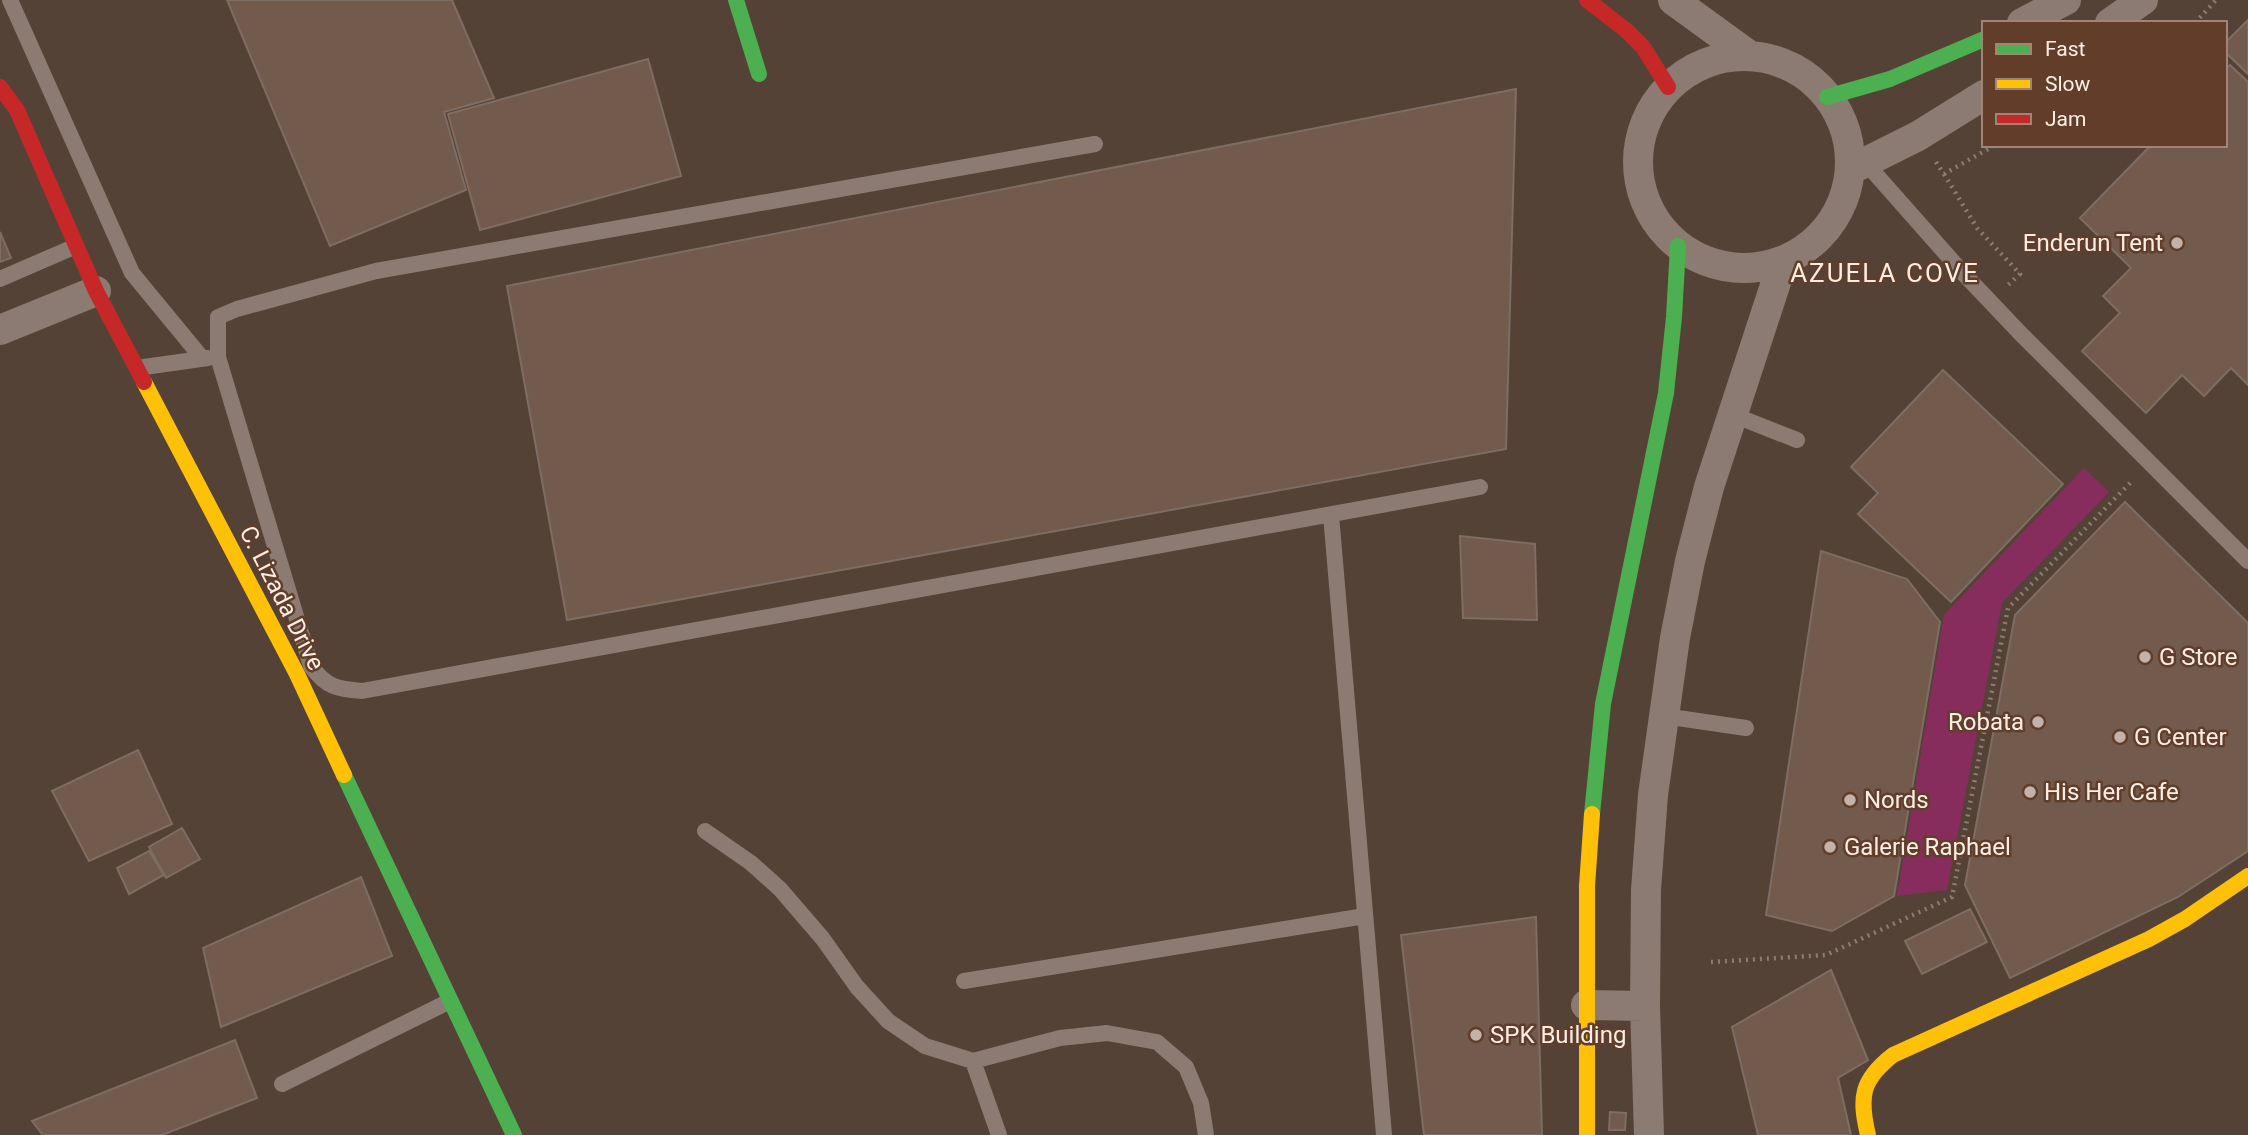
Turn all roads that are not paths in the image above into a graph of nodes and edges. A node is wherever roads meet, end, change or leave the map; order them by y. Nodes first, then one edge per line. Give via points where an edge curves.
1 (9, 0) edge
2 (736, 0) edge
3 (1587, 0) edge
4 (1673, 0) edge
5 (2066, 0) edge
6 (2143, 0) edge
7 (2026, 21) edge
8 (2113, 21) edge
9 (1982, 40) edge
10 (1750, 56) junction
11 (759, 74) dead end
12 (0, 87) edge
13 (1668, 87) junction
14 (1982, 96) edge
15 (1827, 97) junction
16 (1095, 144) dead end
17 (1855, 159) junction
18 (76, 246) junction
19 (1678, 246) junction
20 (1783, 261) junction
21 (0, 279) edge
22 (96, 291) junction
23 (0, 330) edge
24 (210, 358) junction
25 (136, 368) junction
26 (1731, 414) junction
27 (1797, 440) dead end
28 (1480, 487) dead end
29 (1331, 515) junction
30 (2248, 561) edge
31 (1664, 716) junction
32 (1745, 728) dead end
33 (705, 831) dead end
34 (2248, 876) edge
35 (1365, 916) junction
36 (964, 981) dead end
37 (450, 1001) junction
38 (1586, 1005) junction
39 (1645, 1006) junction
40 (973, 1061) junction
41 (282, 1084) dead end
42 (514, 1135) edge
43 (999, 1135) edge
44 (1206, 1135) edge
45 (1384, 1135) edge
46 (1587, 1135) edge
47 (1649, 1135) edge
48 (1868, 1135) edge

1 - 24 lane via 132,273
2 - 11 street
3 - 13 street via 1643,47
4 - 10 street
5 - 7 street
6 - 8 street
9 - 15 street via 1890,79
10 - 13 street via 1705,63
10 - 15 street via 1793,69
12 - 18 street, C. Lizada Drive via 17,110
13 - 19 street via 1642,130 1637,156 1646,206
14 - 17 street via 1918,136
15 - 17 street via 1841,119
16 - 24 lane via 376,271 218,317
17 - 20 street via 1837,216 1804,250
17 - 30 lane
18 - 21 lane
18 - 22 street, C. Lizada Drive
19 - 20 street via 1729,268
19 - 38 street via 1666,393 1624,588 1599,740 1587,886
20 - 26 street
22 - 23 street
22 - 25 street, C. Lizada Drive
24 - 25 lane
24 - 29 lane via 310,666 320,679 338,689 362,691
25 - 37 street, C. Lizada Drive via 297,674
26 - 27 lane
26 - 31 street via 1690,561
28 - 29 lane
29 - 35 lane
31 - 32 lane
31 - 39 street via 1653,795
33 - 40 lane via 780,889 888,1021 925,1046
34 - 48 street via 2149,939 1893,1055 1873,1072 1861,1096
35 - 36 lane
35 - 45 lane
37 - 41 lane
37 - 42 street, C. Lizada Drive
38 - 39 street
38 - 46 street
39 - 47 street
40 - 43 lane
40 - 44 lane via 1060,1038 1107,1033 1157,1042 1186,1067 1201,1103

